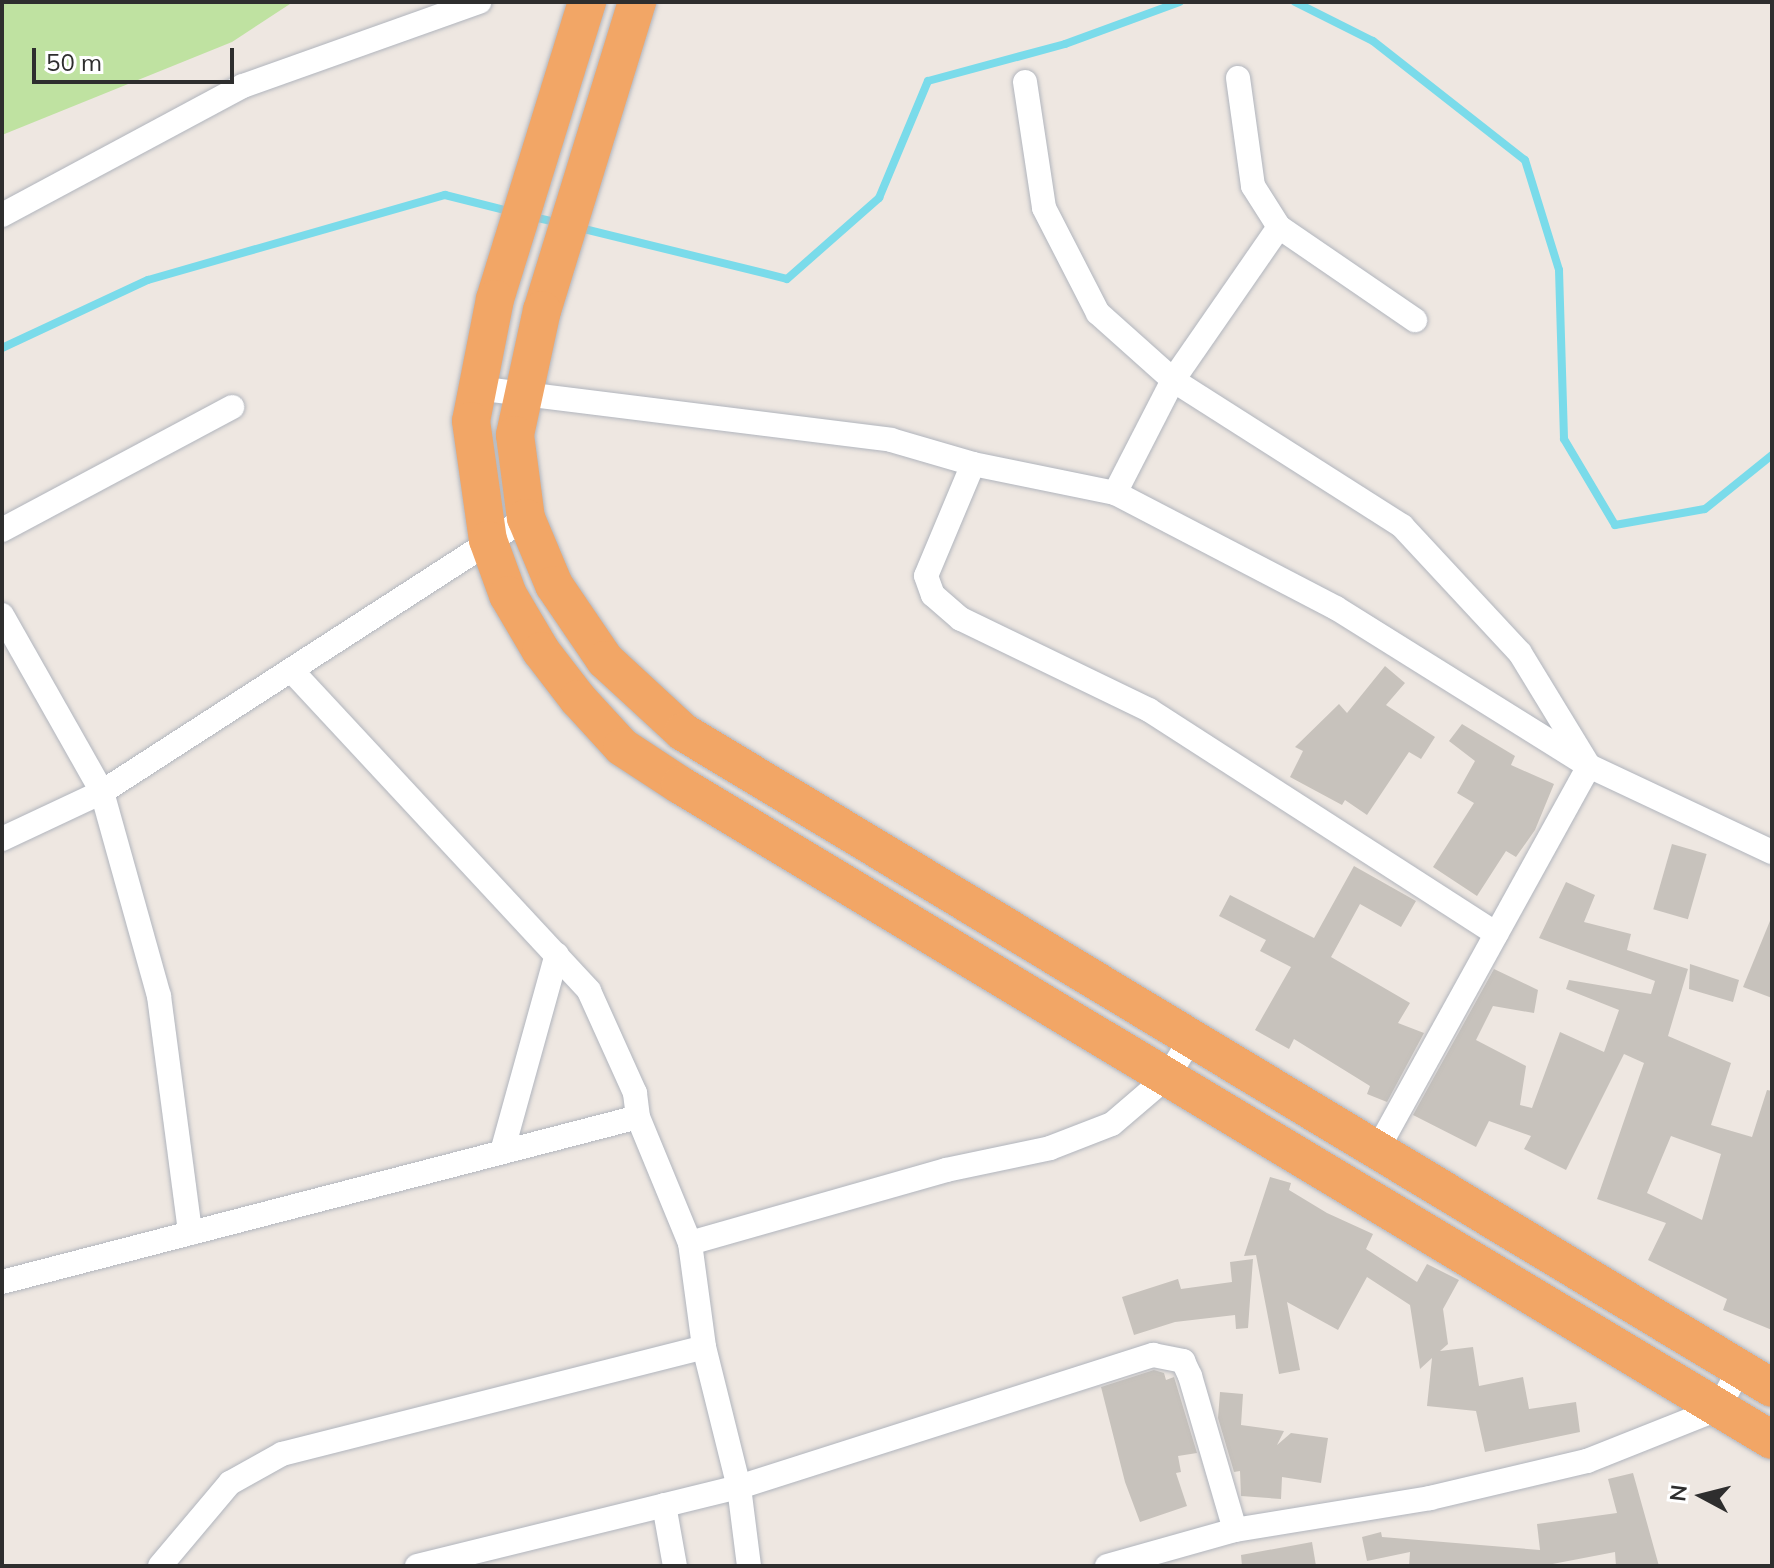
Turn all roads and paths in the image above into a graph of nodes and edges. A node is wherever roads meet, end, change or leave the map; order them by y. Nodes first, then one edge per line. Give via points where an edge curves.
1 (479, 2) edge
2 (587, 2) edge
3 (637, 2) edge
4 (1238, 78) dead end
5 (1025, 82) dead end
6 (2, 215) edge
7 (1279, 227) junction
8 (1415, 320) dead end
9 (1173, 380) junction
10 (476, 388) junction
11 (520, 395) junction
12 (232, 407) dead end
13 (973, 464) junction
14 (1115, 493) junction
15 (526, 518) junction
16 (2, 530) edge
17 (488, 540) junction
18 (2, 615) edge
19 (293, 672) junction
20 (1589, 766) junction
21 (102, 792) junction
22 (2, 839) edge
23 (1772, 852) edge
24 (1496, 934) junction
25 (557, 954) junction
26 (1192, 1037) junction
27 (1168, 1076) junction
28 (638, 1117) junction
29 (1378, 1148) junction
30 (502, 1152) junction
31 (190, 1233) junction
32 (690, 1243) junction
33 (2, 1282) edge
34 (704, 1347) junction
35 (1740, 1368) junction
36 (1772, 1388) edge
37 (1718, 1409) junction
38 (1772, 1440) edge
39 (739, 1487) junction
40 (664, 1505) junction
41 (1235, 1530) junction
42 (160, 1566) edge
43 (417, 1566) edge
44 (675, 1566) edge
45 (749, 1566) edge
46 (1107, 1566) edge

1 - 6 street via 243,86
2 - 10 highway via 495,299
3 - 11 highway
4 - 7 street via 1253,186
5 - 9 street via 1044,208 1098,313
7 - 8 street
7 - 9 street
9 - 14 street
9 - 20 street via 1402,526 1520,653
10 - 11 street
10 - 17 highway via 471,421
11 - 13 street via 891,440
11 - 15 highway via 515,435
12 - 16 street
13 - 14 street
13 - 24 street via 926,576 933,595 961,619 1149,710
14 - 20 street via 1336,608
15 - 17 street
15 - 26 highway via 554,585 605,660 683,732
17 - 19 street
17 - 27 highway via 508,595 541,651 622,747
18 - 21 street
19 - 21 street
19 - 25 street
20 - 23 street
20 - 24 street
21 - 22 street
21 - 31 street via 159,996
24 - 29 street
25 - 28 street via 589,991 635,1093
25 - 30 street
26 - 27 street
26 - 29 highway
27 - 32 street via 1112,1124 1050,1148 946,1170
27 - 37 highway
28 - 30 street
28 - 32 street
29 - 35 highway
30 - 31 street
31 - 33 street
32 - 34 street
34 - 39 street
34 - 42 street via 282,1454 230,1483
35 - 36 highway
35 - 37 street
37 - 38 highway
37 - 41 street via 1587,1461 1430,1498
39 - 40 street
39 - 41 street via 1153,1355 1171,1356 1183,1361 1190,1376
39 - 45 street
40 - 43 street
40 - 44 street
41 - 46 street

